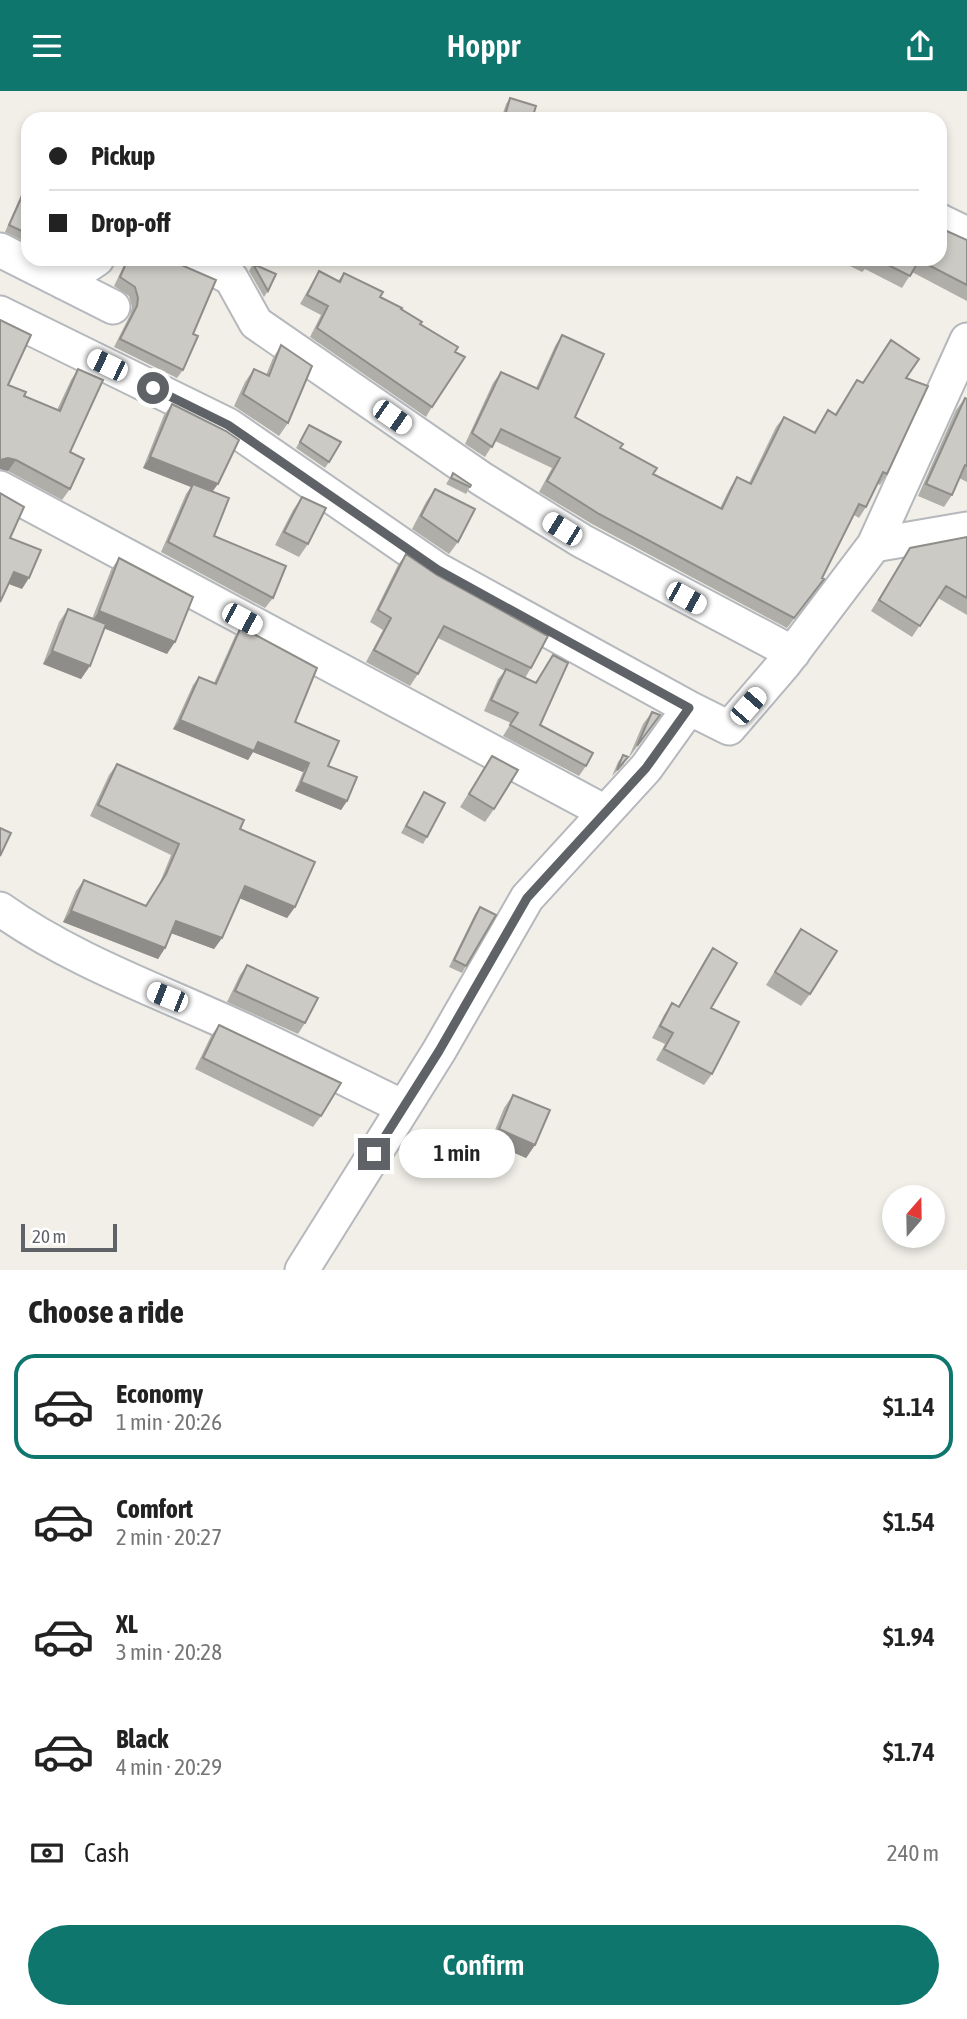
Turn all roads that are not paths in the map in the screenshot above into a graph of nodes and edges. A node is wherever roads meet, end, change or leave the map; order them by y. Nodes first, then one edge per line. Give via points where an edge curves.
1 (947, 225) edge
2 (967, 235) edge
3 (0, 250) edge
4 (21, 261) edge
5 (32, 266) edge
6 (87, 266) edge
7 (208, 266) edge
8 (63, 282) junction
9 (113, 307) dead end
10 (0, 313) edge
11 (967, 340) edge
12 (0, 488) edge
13 (967, 529) edge
14 (874, 545) junction
15 (793, 653) junction
16 (689, 708) junction
17 (605, 812) junction
18 (0, 909) edge
19 (403, 1107) junction
20 (302, 1270) edge

1 - 2 street
3 - 4 street
5 - 8 street
6 - 8 street
7 - 15 street via 230,278 256,323 482,479 582,541
8 - 9 street
10 - 16 street via 228,425 438,570
11 - 14 street
12 - 17 street
13 - 14 street
14 - 15 street
15 - 16 street via 729,727
16 - 17 street via 646,768
17 - 19 street via 527,898
18 - 19 street via 121,978
19 - 20 street

